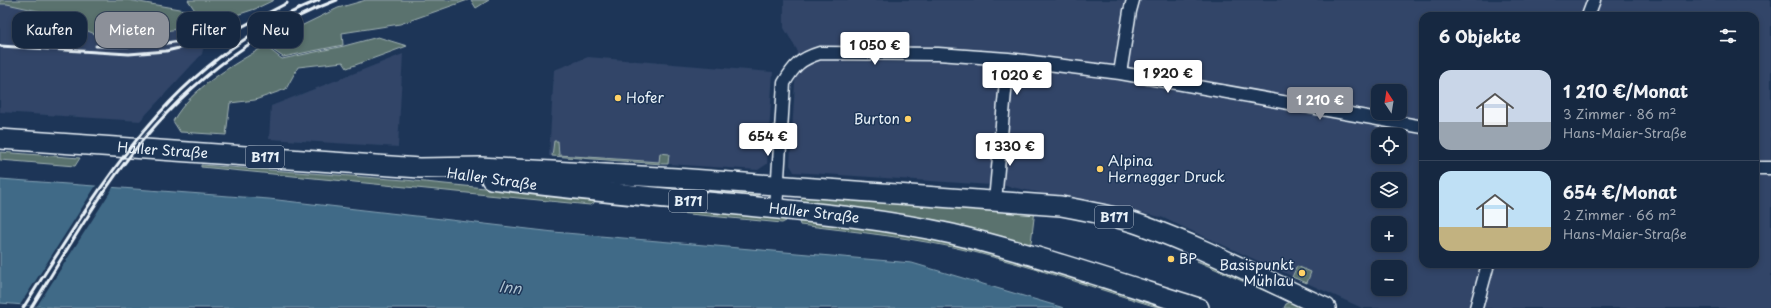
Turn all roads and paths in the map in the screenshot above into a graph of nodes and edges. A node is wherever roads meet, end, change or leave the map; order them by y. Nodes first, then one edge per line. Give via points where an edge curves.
1 (1133, 0) edge
2 (1594, 0) edge
3 (1590, 12) edge
4 (1008, 59) junction
5 (1120, 73) junction
6 (1419, 125) edge
7 (0, 139) edge
8 (420, 168) junction
9 (1759, 168) edge
10 (1771, 168) edge
11 (778, 186) junction
12 (995, 201) junction
13 (776, 209) junction
14 (1487, 268) edge
15 (1199, 308) edge
16 (1326, 308) edge
17 (1476, 308) edge

1 - 5 street
2 - 3 street
4 - 5 street
4 - 11 street via 938,54 820,53 805,58 793,68 784,83
4 - 12 street
5 - 6 street
7 - 8 main road, Haller Straße / B171
8 - 11 main road, Haller Straße / B171 via 480,167
8 - 13 main road, Haller Straße / B171 via 470,177 599,192
9 - 10 street
11 - 12 main road, Haller Straße / B171
11 - 13 street
12 - 16 main road, Haller Straße / B171 via 1061,206 1100,213 1141,225 1195,248 1290,297
13 - 15 main road, Haller Straße / B171 via 862,219 951,234 1059,264
14 - 17 street

